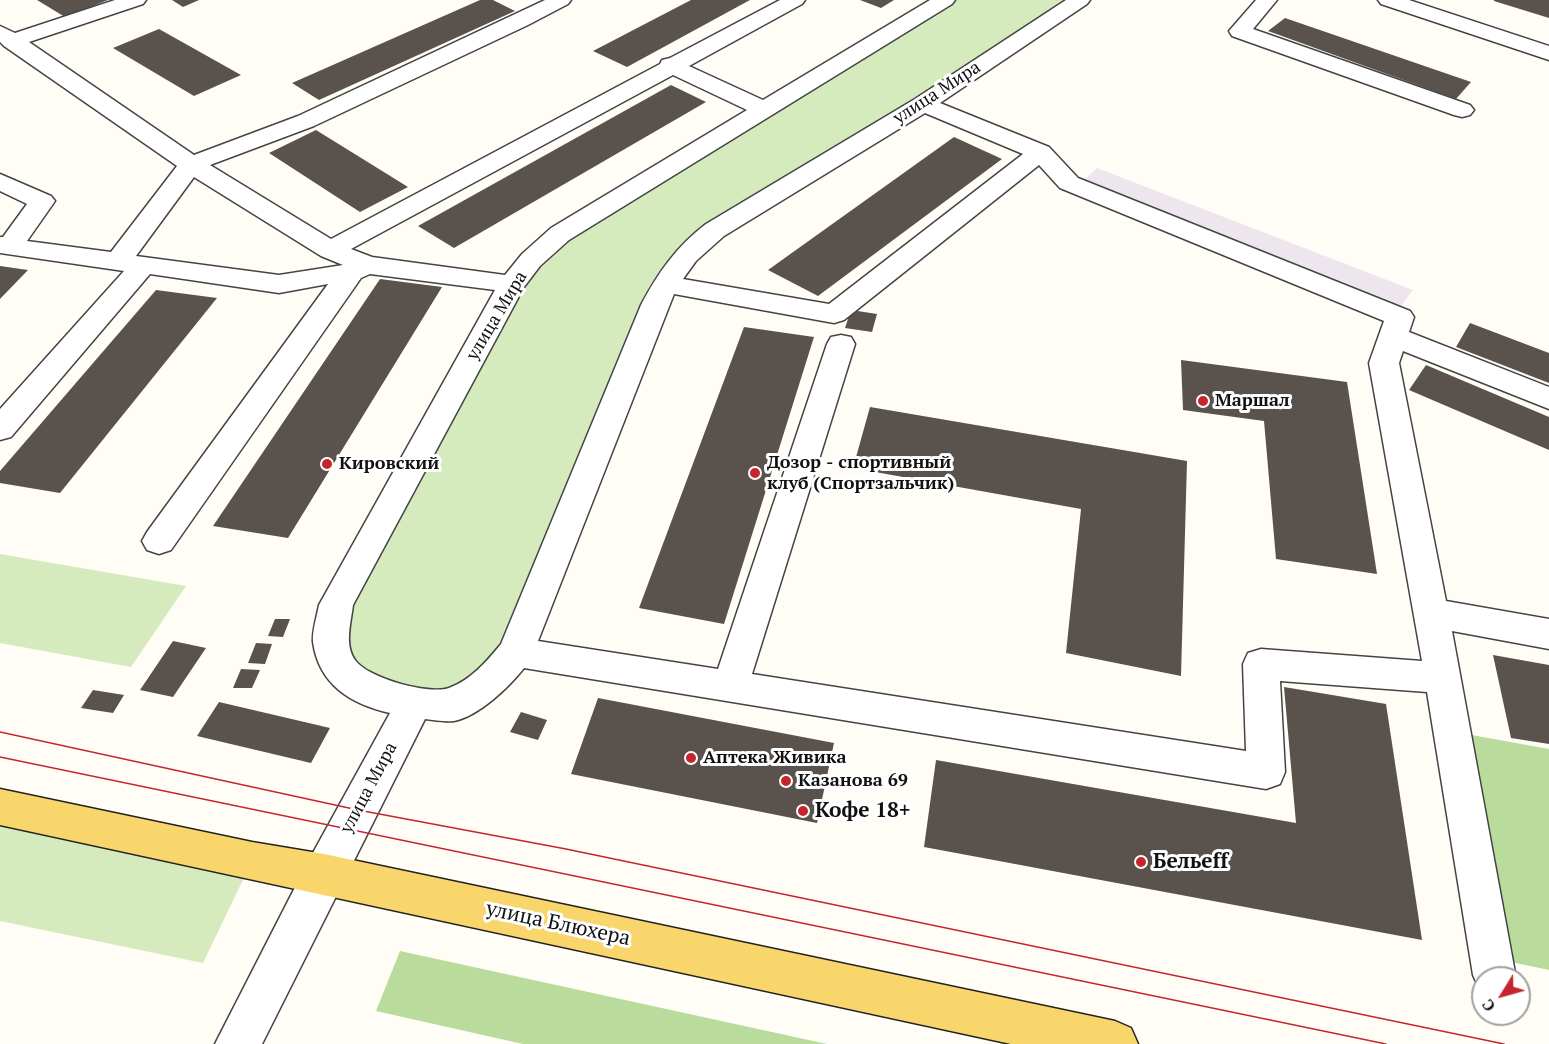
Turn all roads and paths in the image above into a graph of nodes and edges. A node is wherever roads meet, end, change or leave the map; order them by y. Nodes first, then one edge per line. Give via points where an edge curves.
1 (136, 0) edge
2 (795, 0) edge
3 (945, 0) edge
4 (1080, 0) edge
5 (1266, 0) edge
6 (1388, 0) edge
7 (546, 2) edge
8 (6, 37) edge
9 (1549, 53) edge
10 (670, 65) junction
11 (923, 104) junction
12 (765, 110) junction
13 (1462, 110) dead end
14 (1040, 152) junction
15 (191, 164) junction
16 (0, 181) edge
17 (5, 246) edge
18 (330, 250) junction
19 (130, 264) junction
20 (359, 268) junction
21 (665, 284) junction
22 (512, 285) junction
23 (1393, 336) junction
24 (841, 344) dead end
25 (1549, 399) edge
26 (0, 429) edge
27 (159, 541) dead end
28 (1431, 613) junction
29 (1549, 634) edge
30 (516, 652) junction
31 (1443, 678) junction
32 (730, 687) junction
33 (415, 703) junction
34 (0, 807) edge
35 (324, 874) junction
36 (1492, 966) edge
37 (238, 1044) edge
38 (1115, 1044) edge

1 - 8 street
2 - 10 street
3 - 12 street, улица Мира
4 - 11 street, улица Мира
5 - 13 street via 1240,31
6 - 9 street
7 - 15 street via 521,21 306,121
8 - 15 street
10 - 12 street
10 - 18 street
11 - 14 street
11 - 21 street, улица Мира via 715,230 687,252
12 - 22 street, улица Мира via 560,234 531,260
14 - 21 street via 834,314
14 - 23 street via 1069,183 1400,316
15 - 18 street
15 - 19 street
16 - 17 street via 42,201
17 - 19 street
18 - 20 street
19 - 20 street via 279,284
19 - 26 street
20 - 22 street
20 - 27 street
21 - 30 street, улица Мира
22 - 33 street, улица Мира via 336,605 331,641 339,669 372,693
23 - 25 street
23 - 28 street via 1384,363
24 - 32 street
28 - 29 street
28 - 31 street
30 - 32 street
30 - 33 street, улица Мира via 495,678 453,705
31 - 32 street via 1261,664 1266,772
31 - 36 street
33 - 35 street, улица Мира
34 - 35 main road, улица Блюхера
35 - 37 street, улица Мира
35 - 38 main road, улица Блюхера

